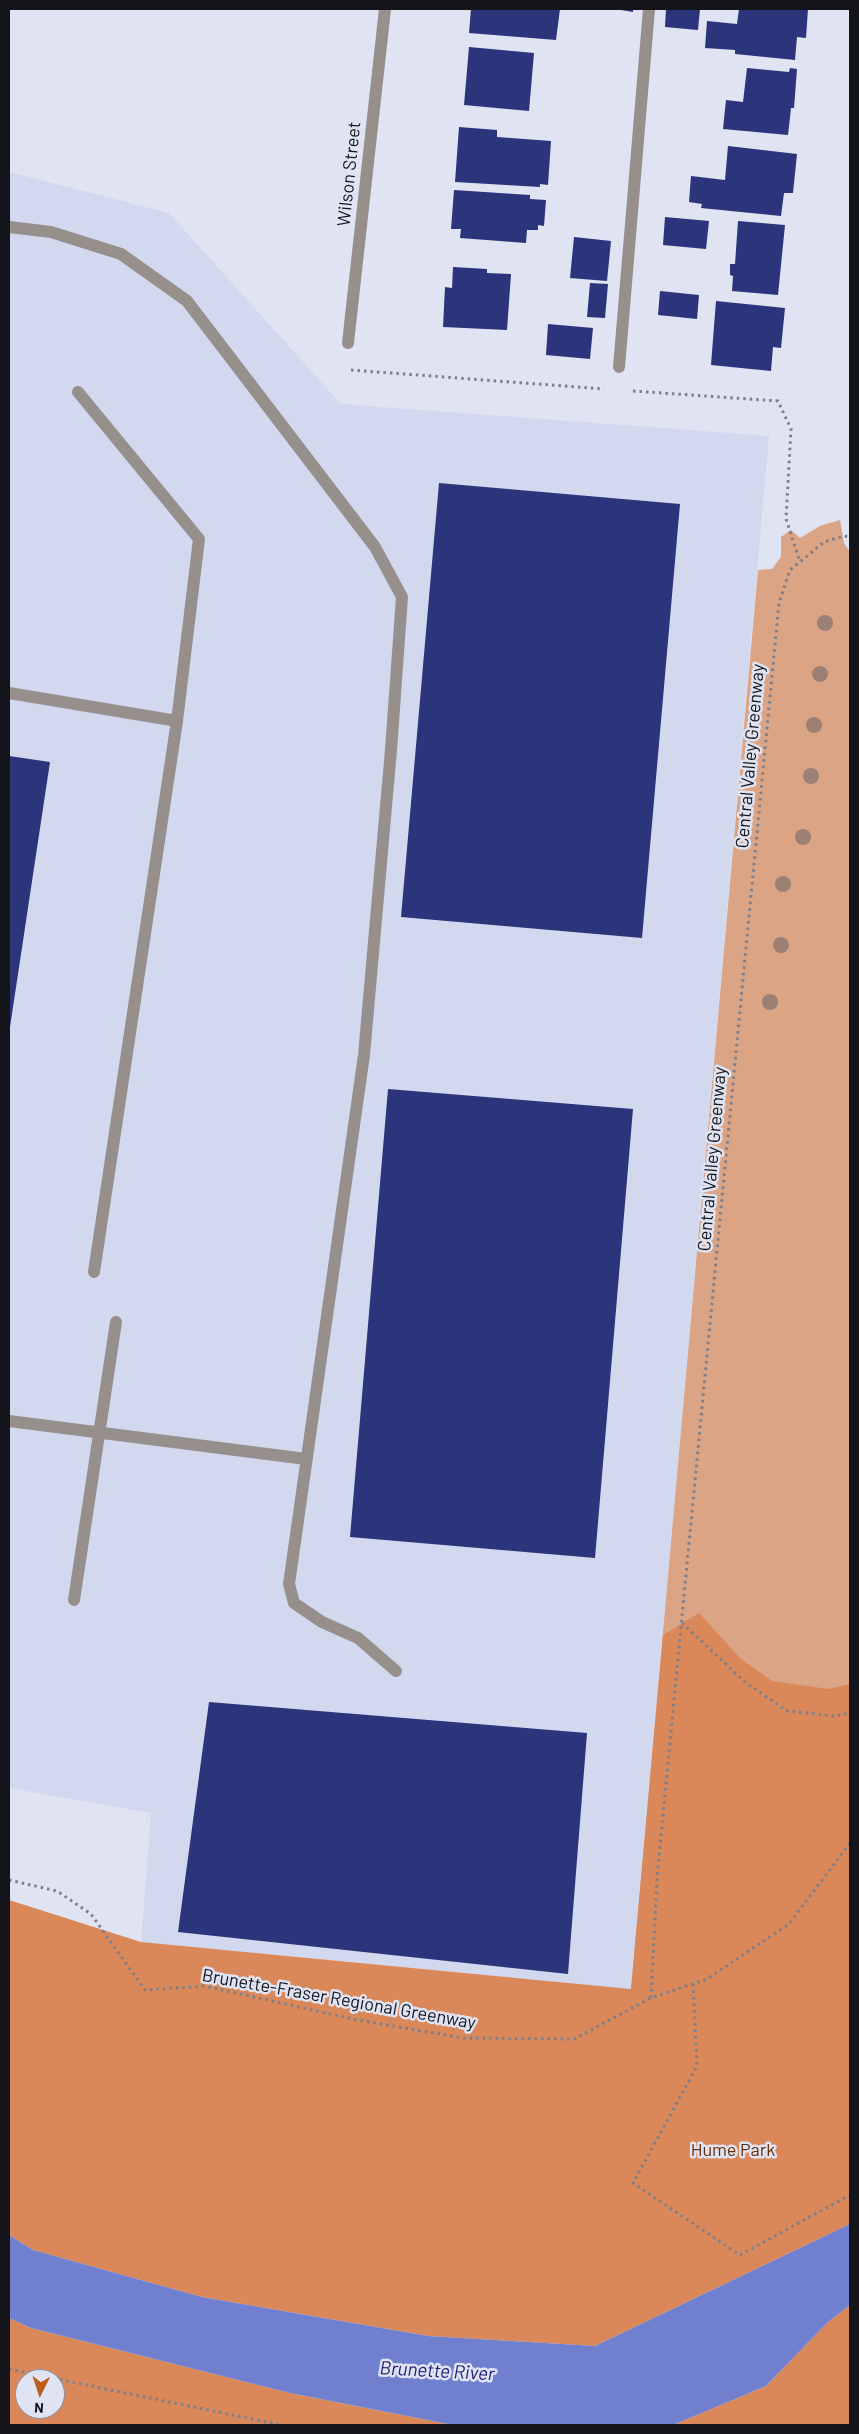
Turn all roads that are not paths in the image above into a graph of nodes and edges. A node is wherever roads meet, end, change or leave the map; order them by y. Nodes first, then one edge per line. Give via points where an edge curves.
1 (385, 9) edge
2 (649, 9) edge
3 (9, 227) edge
4 (348, 343) road end
5 (619, 367) dead end
6 (78, 392) dead end
7 (9, 694) edge
8 (176, 721) junction
9 (94, 1272) dead end
10 (116, 1322) dead end
11 (9, 1421) edge
12 (99, 1433) junction
13 (306, 1459) junction
14 (74, 1600) dead end
15 (396, 1671) dead end

1 - 4 street, Wilson Street
2 - 5 street
3 - 13 street via 51,232 121,254 187,301 375,547 402,597 364,1055
6 - 8 street via 199,539
7 - 8 street
8 - 9 street
10 - 12 street
11 - 12 street
12 - 13 street
12 - 14 street
13 - 15 street via 289,1584 294,1603 322,1622 358,1638

